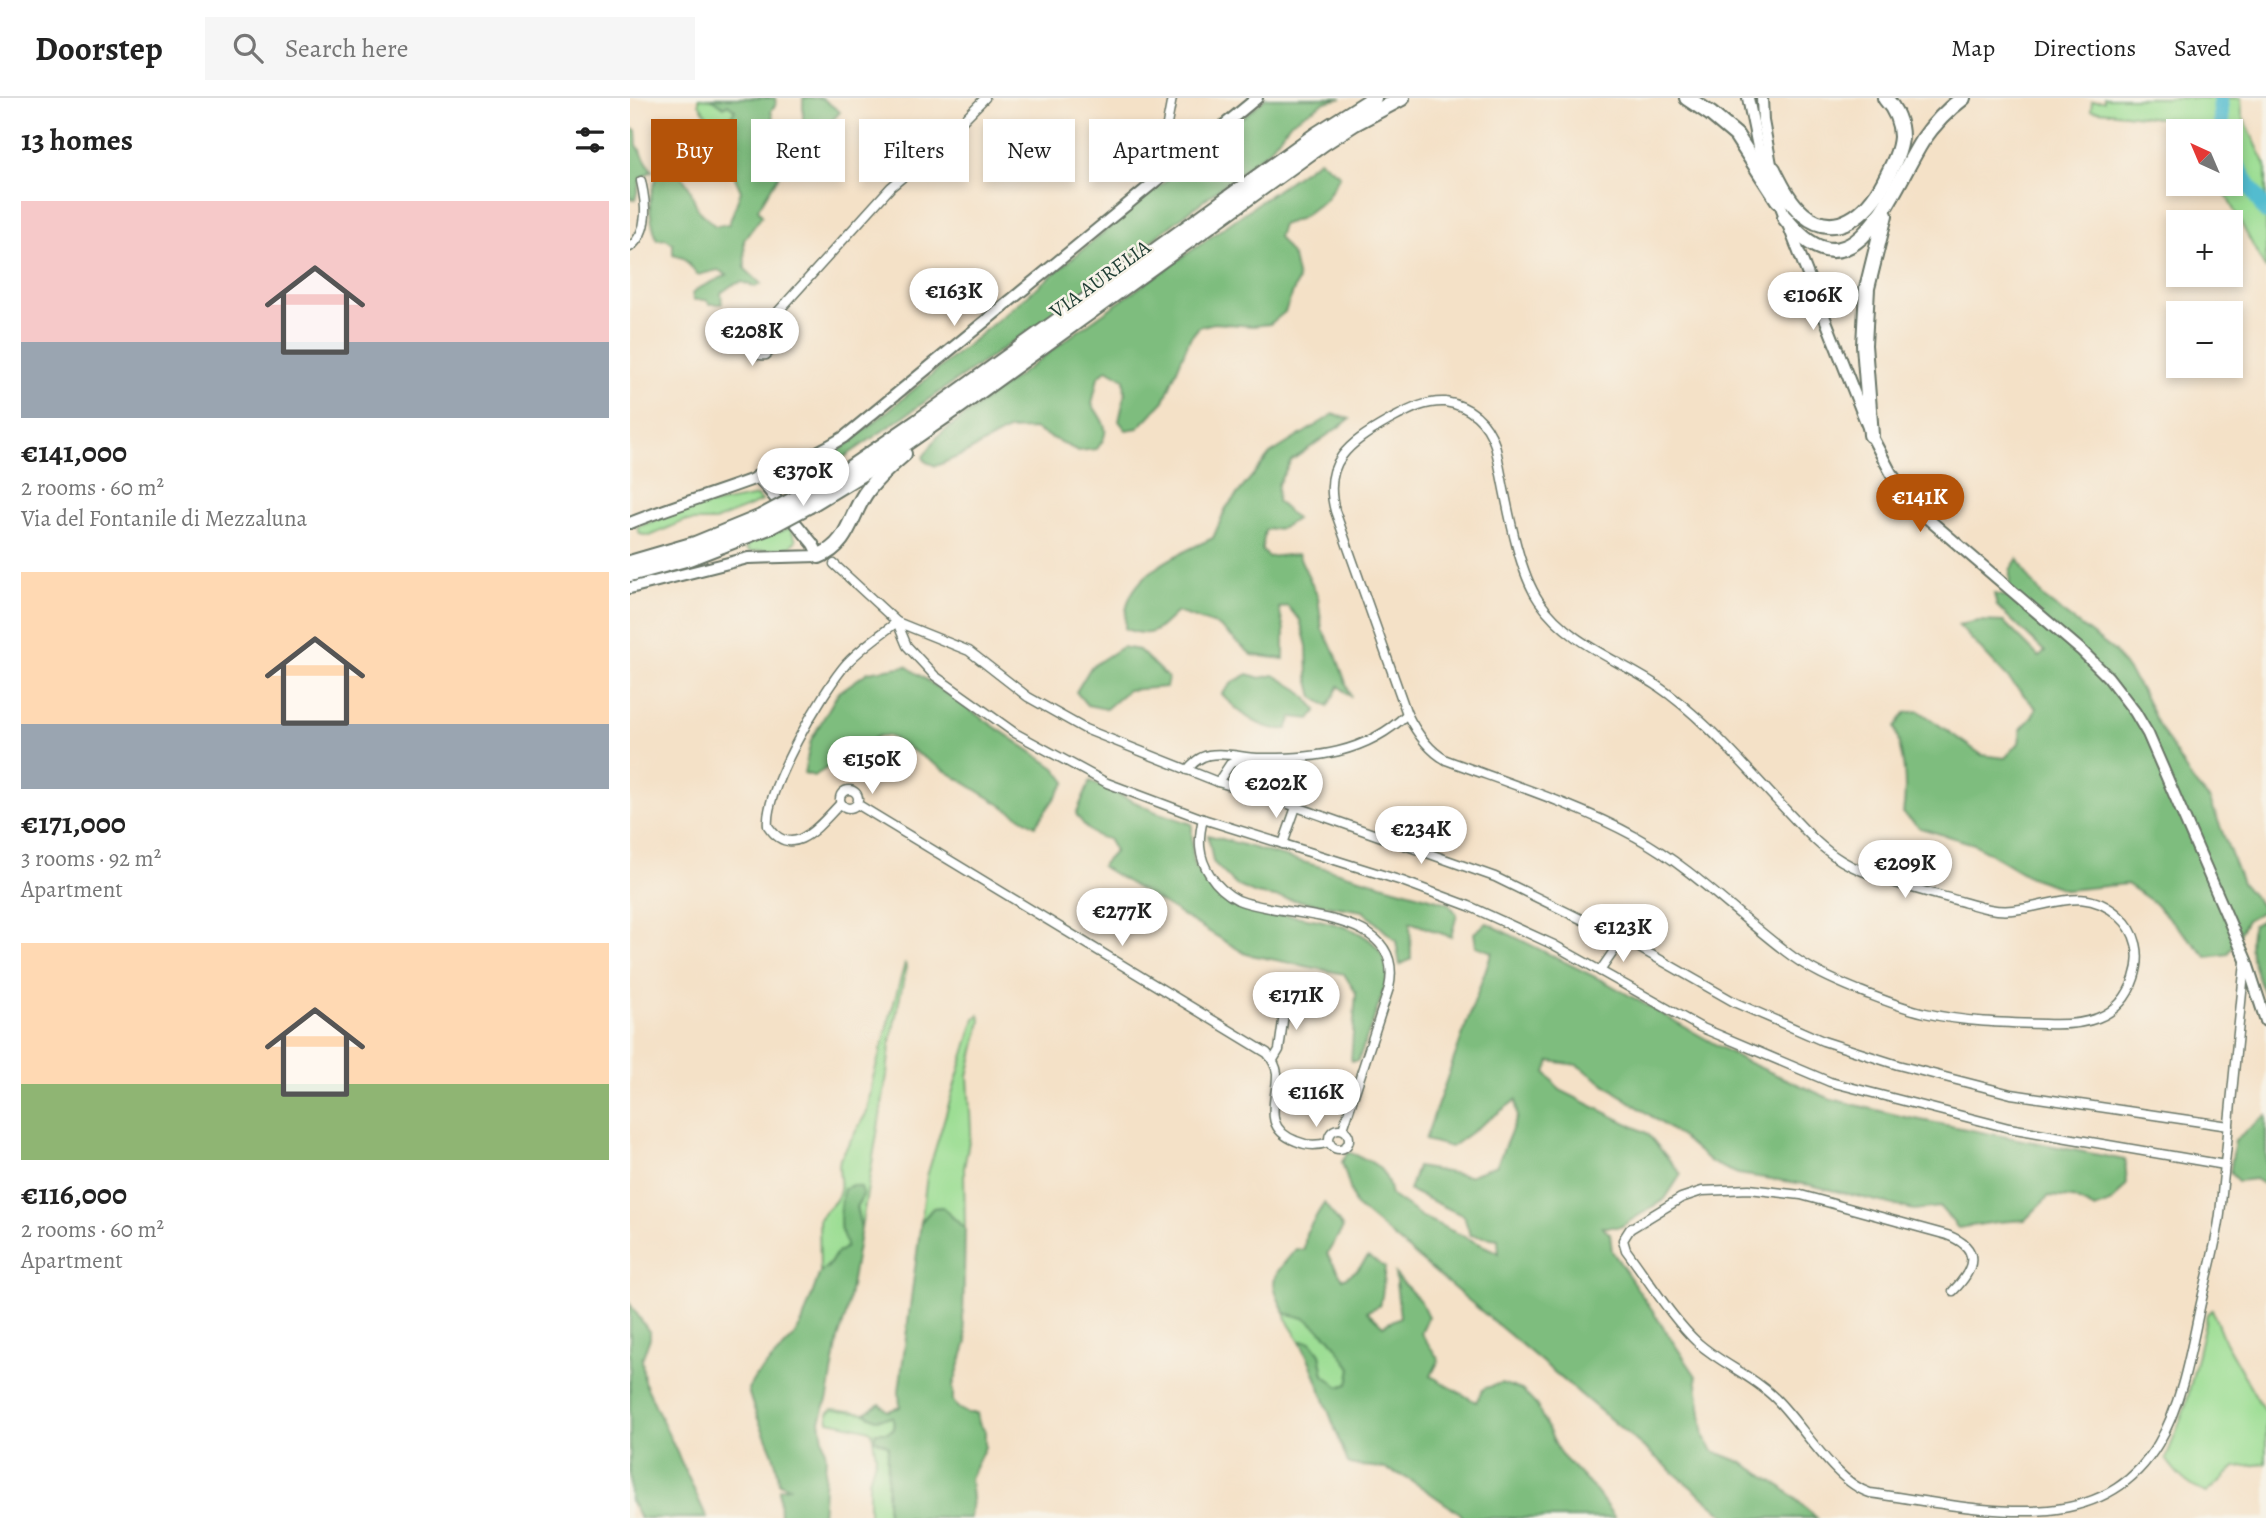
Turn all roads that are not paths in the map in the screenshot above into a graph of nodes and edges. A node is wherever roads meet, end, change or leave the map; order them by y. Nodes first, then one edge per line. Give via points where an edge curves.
1 (985, 98) edge
2 (1172, 98) edge
3 (1257, 98) edge
4 (1374, 98) edge
5 (1402, 98) edge
6 (1687, 98) edge
7 (1748, 98) edge
8 (1762, 98) edge
9 (1885, 98) edge
10 (1963, 98) edge
11 (1168, 119) edge
12 (1232, 119) edge
13 (1773, 175) junction
14 (641, 181) dead end
15 (1155, 182) edge
16 (1778, 200) junction
17 (1888, 202) junction
18 (1784, 218) junction
19 (630, 247) edge
20 (775, 315) junction
21 (1029, 356) junction
22 (1871, 435) junction
23 (757, 476) junction
24 (807, 500) junction
25 (765, 522) junction
26 (630, 523) edge
27 (695, 544) junction
28 (630, 555) edge
29 (820, 556) junction
30 (630, 563) edge
31 (834, 564) dead end
32 (630, 574) edge
33 (630, 588) edge
34 (897, 622) junction
35 (1407, 714) junction
36 (1243, 757) junction
37 (1187, 770) junction
38 (1218, 782) junction
39 (841, 803) junction
40 (857, 804) junction
41 (1296, 807) junction
42 (1203, 819) junction
43 (1283, 844) junction
44 (1622, 940) junction
45 (2246, 960) junction
46 (1600, 971) junction
47 (1287, 992) dead end
48 (2266, 1021) edge
49 (1273, 1060) junction
50 (2229, 1126) junction
51 (1343, 1129) junction
52 (1329, 1142) junction
53 (2225, 1165) junction
54 (1953, 1291) dead end

1 - 20 street via 929,156 891,187
2 - 11 street
3 - 12 street
4 - 24 highway, VIA AURELIA via 1317,134
5 - 21 highway, VIA AURELIA via 1324,143
6 - 16 highway via 1736,135
7 - 13 street via 1758,147 1767,172
8 - 13 street
9 - 13 highway via 1898,117 1900,146 1877,195 1855,218 1827,225 1808,218
10 - 17 highway via 1927,133
13 - 16 street
14 - 19 street via 645,219
15 - 23 street via 862,424 821,450
16 - 18 street
17 - 18 highway via 1864,236 1840,250 1809,242
17 - 22 highway via 1867,288 1864,345
18 - 22 street
20 - 20 street via 752,338 757,355 766,355 773,348
21 - 24 highway, VIA AURELIA via 886,457
21 - 29 highway via 888,468 863,497 841,541
22 - 45 street via 1891,473 1920,512 2082,651 2129,703 2148,734
23 - 26 street
23 - 29 street
24 - 25 highway, VIA AURELIA, bridge
25 - 27 highway, VIA AURELIA
25 - 32 highway, VIA AURELIA via 689,558
27 - 28 highway
27 - 30 highway, VIA AURELIA
29 - 33 street via 748,558
31 - 34 street
34 - 37 street via 969,651 1020,692 1065,720
34 - 39 street via 849,661 824,695 776,787 768,826 778,837 800,841
34 - 42 street via 907,646 925,667 999,723 1097,778
35 - 35 street via 1335,511 1332,480 1341,456 1360,437 1416,407 1446,402 1474,413 1491,434 1527,579 1540,603 1569,634 1685,707 1812,837 1842,861 1995,910 2075,898 2100,904 2120,917 2133,934 2138,960 2133,982 2113,1009 2075,1025 1965,1021 1892,1003 1804,965 1680,865 1629,832 1438,756
35 - 36 street via 1380,736 1340,752 1292,758
36 - 37 street via 1206,756
36 - 38 street via 1230,764
37 - 38 street
38 - 41 street
39 - 40 street via 849,808
39 - 40 street via 842,794 849,790 858,796
40 - 49 street
41 - 43 street
41 - 44 street via 1495,877
42 - 43 street
42 - 51 street via 1201,857 1225,892 1248,903 1356,926 1377,940 1388,958 1389,988
43 - 46 street via 1452,899
44 - 46 street
44 - 50 street via 1746,1008 1875,1058 2011,1094
45 - 48 street
45 - 50 street
46 - 53 street via 1700,1027 1840,1085 2009,1128
47 - 49 street via 1279,1050
49 - 52 street via 1277,1073 1273,1109 1278,1127 1298,1142
50 - 53 street
51 - 52 street via 1331,1132
51 - 52 street via 1349,1137 1347,1146 1337,1149
53 - 54 street via 2214,1253 2188,1366 2166,1432 2152,1456 2123,1482 2092,1499 2053,1509 1976,1507 1859,1489 1840,1474 1762,1386 1694,1339 1623,1240 1632,1227 1692,1194 1749,1189 1783,1192 1960,1241 1971,1255 1971,1268

